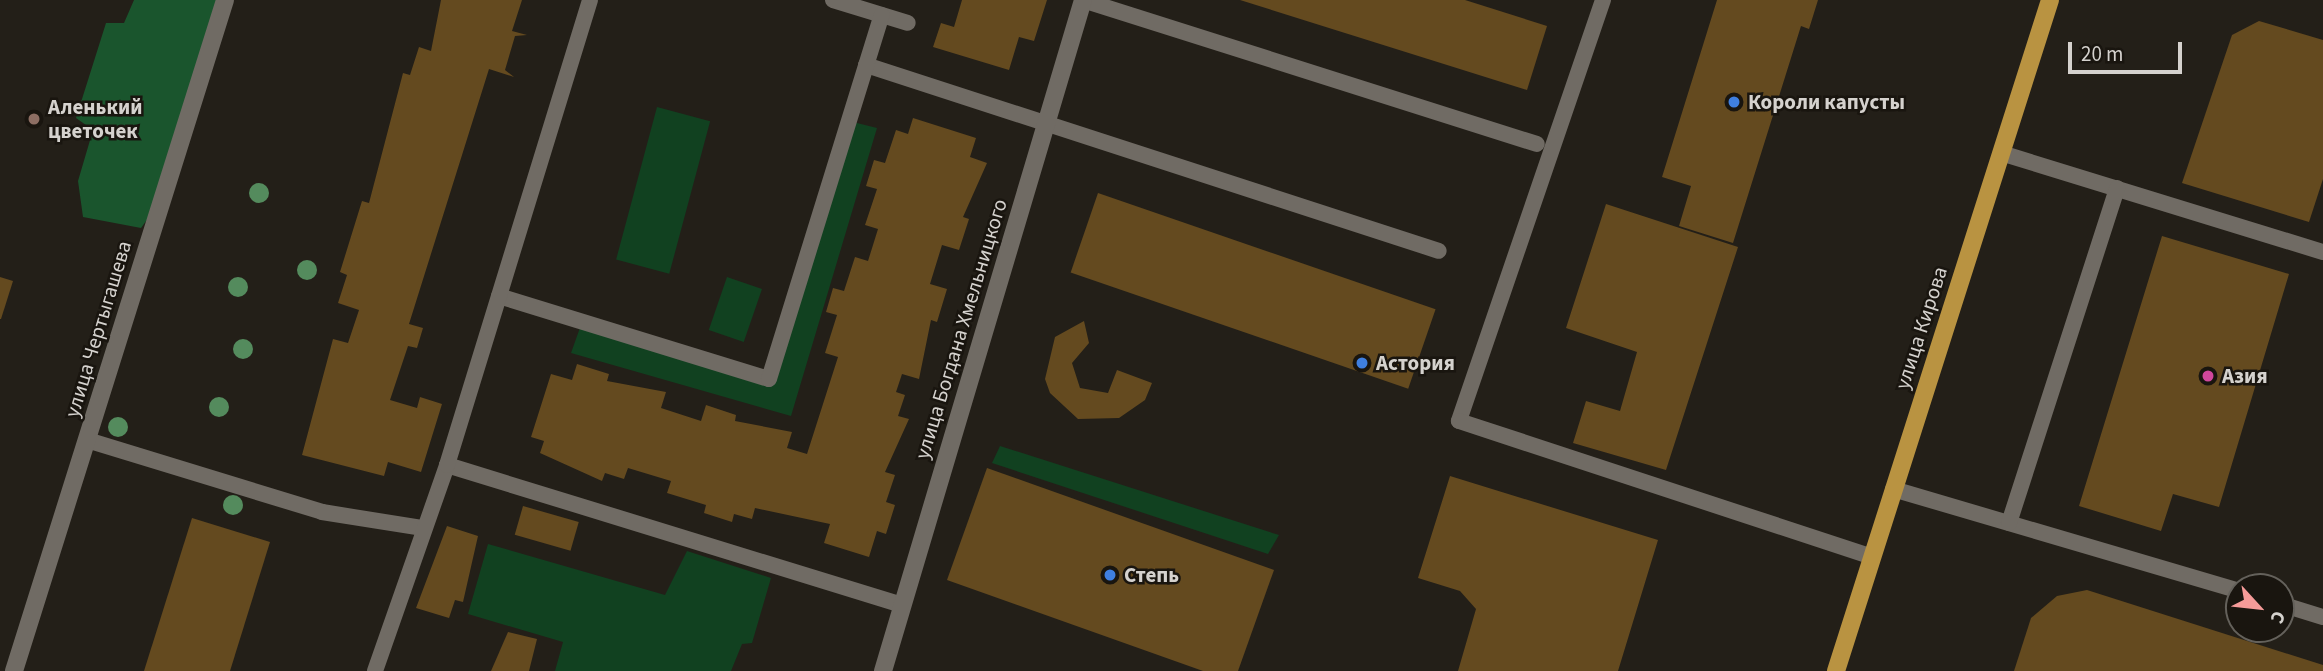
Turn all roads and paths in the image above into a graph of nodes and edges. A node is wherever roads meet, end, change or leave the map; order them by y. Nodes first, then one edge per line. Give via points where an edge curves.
1 (225, 0) edge
2 (590, 0) edge
3 (834, 0) edge
4 (1083, 0) edge
5 (1603, 0) edge
6 (2050, 0) edge
7 (881, 15) junction
8 (908, 23) dead end
9 (866, 65) junction
10 (1047, 120) junction
11 (1537, 144) dead end
12 (2001, 153) junction
13 (2117, 188) junction
14 (1439, 251) dead end
15 (2323, 252) edge
16 (499, 296) junction
17 (87, 440) junction
18 (447, 465) junction
19 (1893, 489) junction
20 (2009, 523) junction
21 (422, 528) junction
22 (1872, 556) junction
23 (2225, 587) edge
24 (903, 605) junction
25 (2295, 608) edge
26 (2323, 617) edge
27 (14, 671) edge
28 (375, 671) edge
29 (883, 671) edge
30 (1836, 671) edge

1 - 17 street, улица Чертыгашева
2 - 16 lane
3 - 7 lane
4 - 10 street, улица Богдана Хмельницкого
4 - 11 lane
5 - 22 lane via 1459,421
6 - 12 main road, улица Кирова
7 - 8 lane
7 - 9 lane
9 - 10 lane
9 - 16 lane via 769,379
10 - 14 lane
10 - 24 street, улица Богдана Хмельницкого
12 - 13 lane
12 - 19 main road, улица Кирова
13 - 15 lane
13 - 20 lane
16 - 18 lane
17 - 21 lane via 322,512
17 - 27 street, улица Чертыгашева
18 - 21 lane
18 - 24 lane
19 - 20 lane
19 - 22 main road, улица Кирова
20 - 23 lane
21 - 28 lane
22 - 30 main road, улица Кирова
24 - 29 street, улица Богдана Хмельницкого
25 - 26 lane

